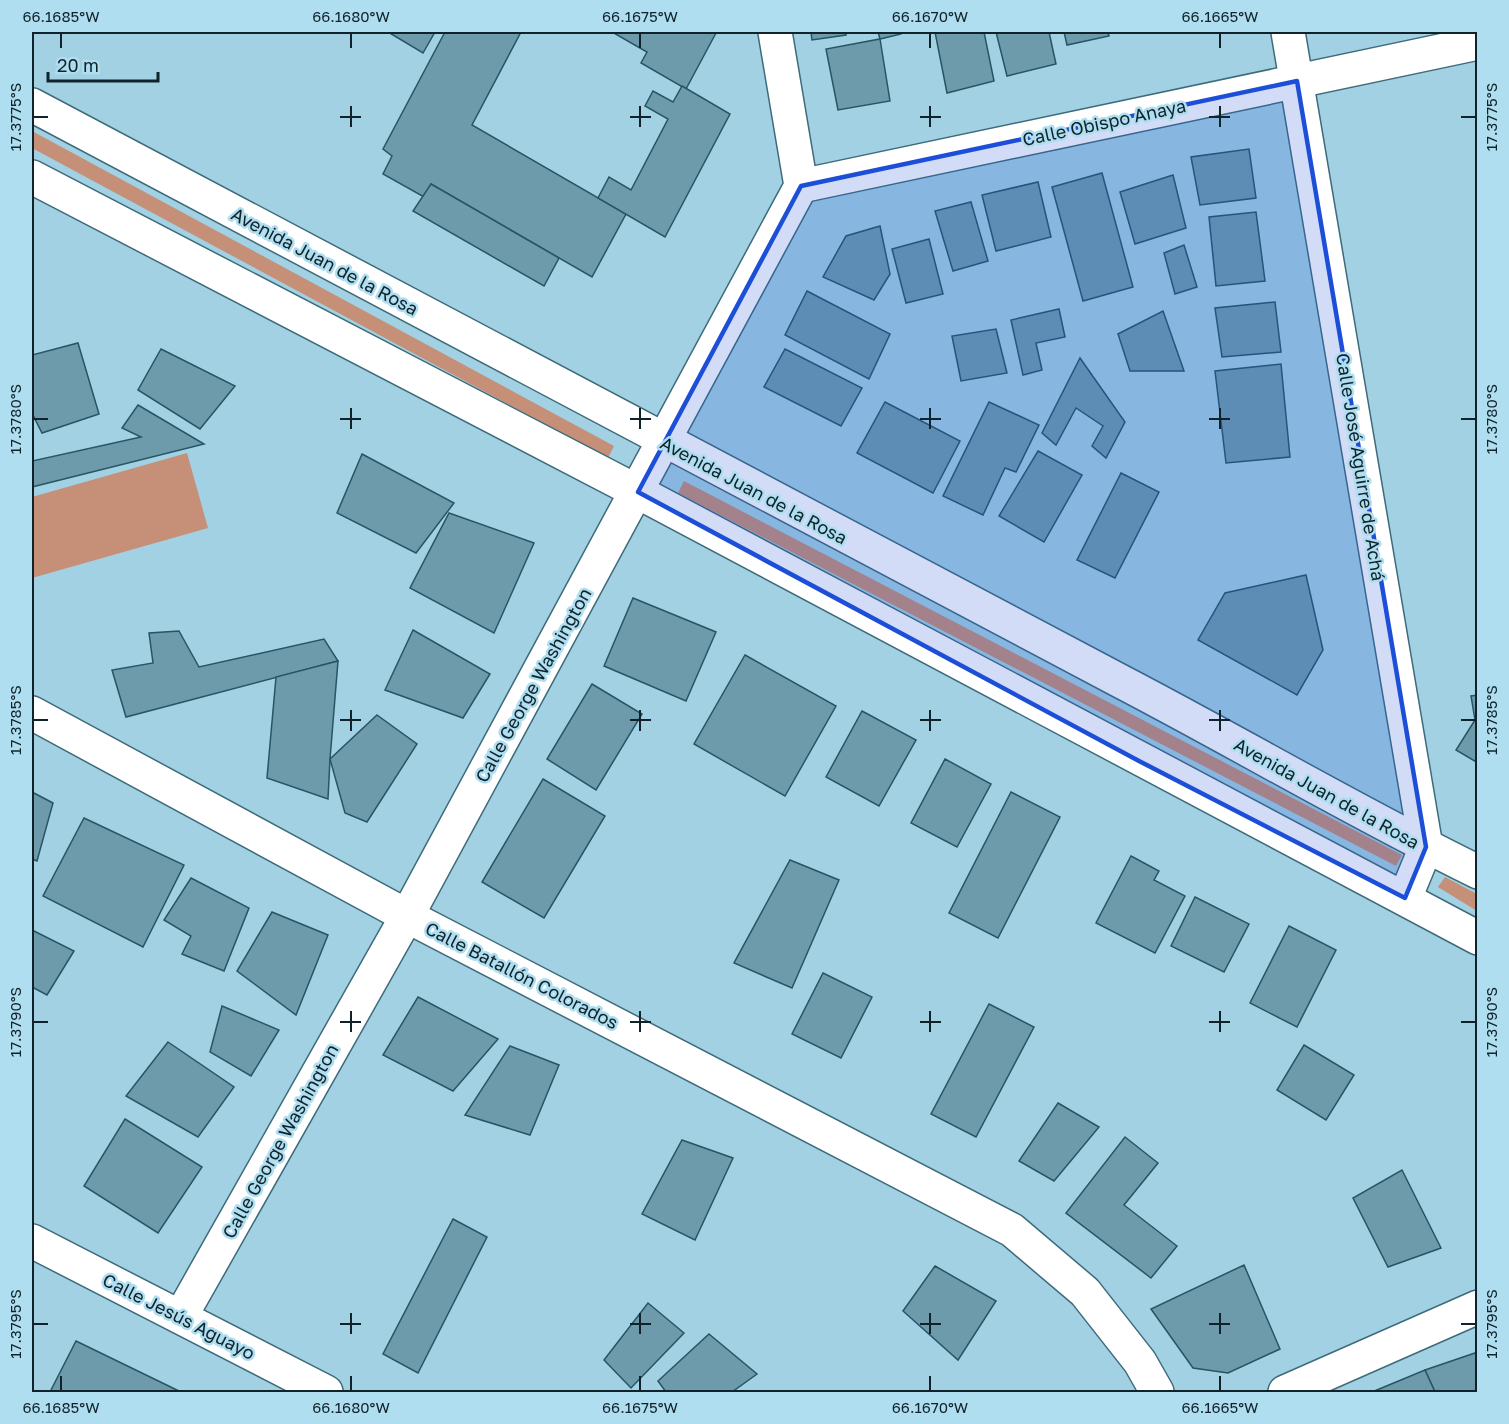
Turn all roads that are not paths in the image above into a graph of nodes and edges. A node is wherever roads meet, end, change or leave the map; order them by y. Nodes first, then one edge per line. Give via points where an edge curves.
1 (775, 32) edge
2 (1288, 32) edge
3 (1478, 44) edge
4 (1297, 81) junction
5 (32, 105) edge
6 (32, 177) edge
7 (801, 186) junction
8 (664, 442) junction
9 (638, 492) junction
10 (32, 713) edge
11 (1426, 847) junction
12 (1478, 872) edge
13 (1405, 898) junction
14 (407, 916) junction
15 (1478, 938) edge
16 (32, 1241) edge
17 (1478, 1307) edge
18 (181, 1316) junction
19 (326, 1392) edge
20 (1157, 1392) edge
21 (1285, 1392) edge

1 - 7 street
2 - 4 street, Calle José Aguirre de Achá
3 - 4 street, Calle Obispo Anaya
4 - 7 street, Calle Obispo Anaya
4 - 11 street, Calle José Aguirre de Achá
5 - 8 street, Avenida Juan de la Rosa
6 - 9 street
7 - 8 street, Calle George Washington
8 - 9 street, Calle George Washington
8 - 11 street, Avenida Juan de la Rosa via 1169,707
9 - 13 street via 1118,750
9 - 14 street, Calle George Washington
10 - 14 street, Calle Batallón Colorados
11 - 12 street, Avenida Juan de la Rosa
11 - 13 street
13 - 15 street
14 - 18 street, Calle George Washington
14 - 20 street, Calle Batallón Colorados via 1012,1230 1085,1292 1140,1362
16 - 18 street, Calle Jesús Aguayo
17 - 21 street
18 - 19 street, Calle Jesús Aguayo

